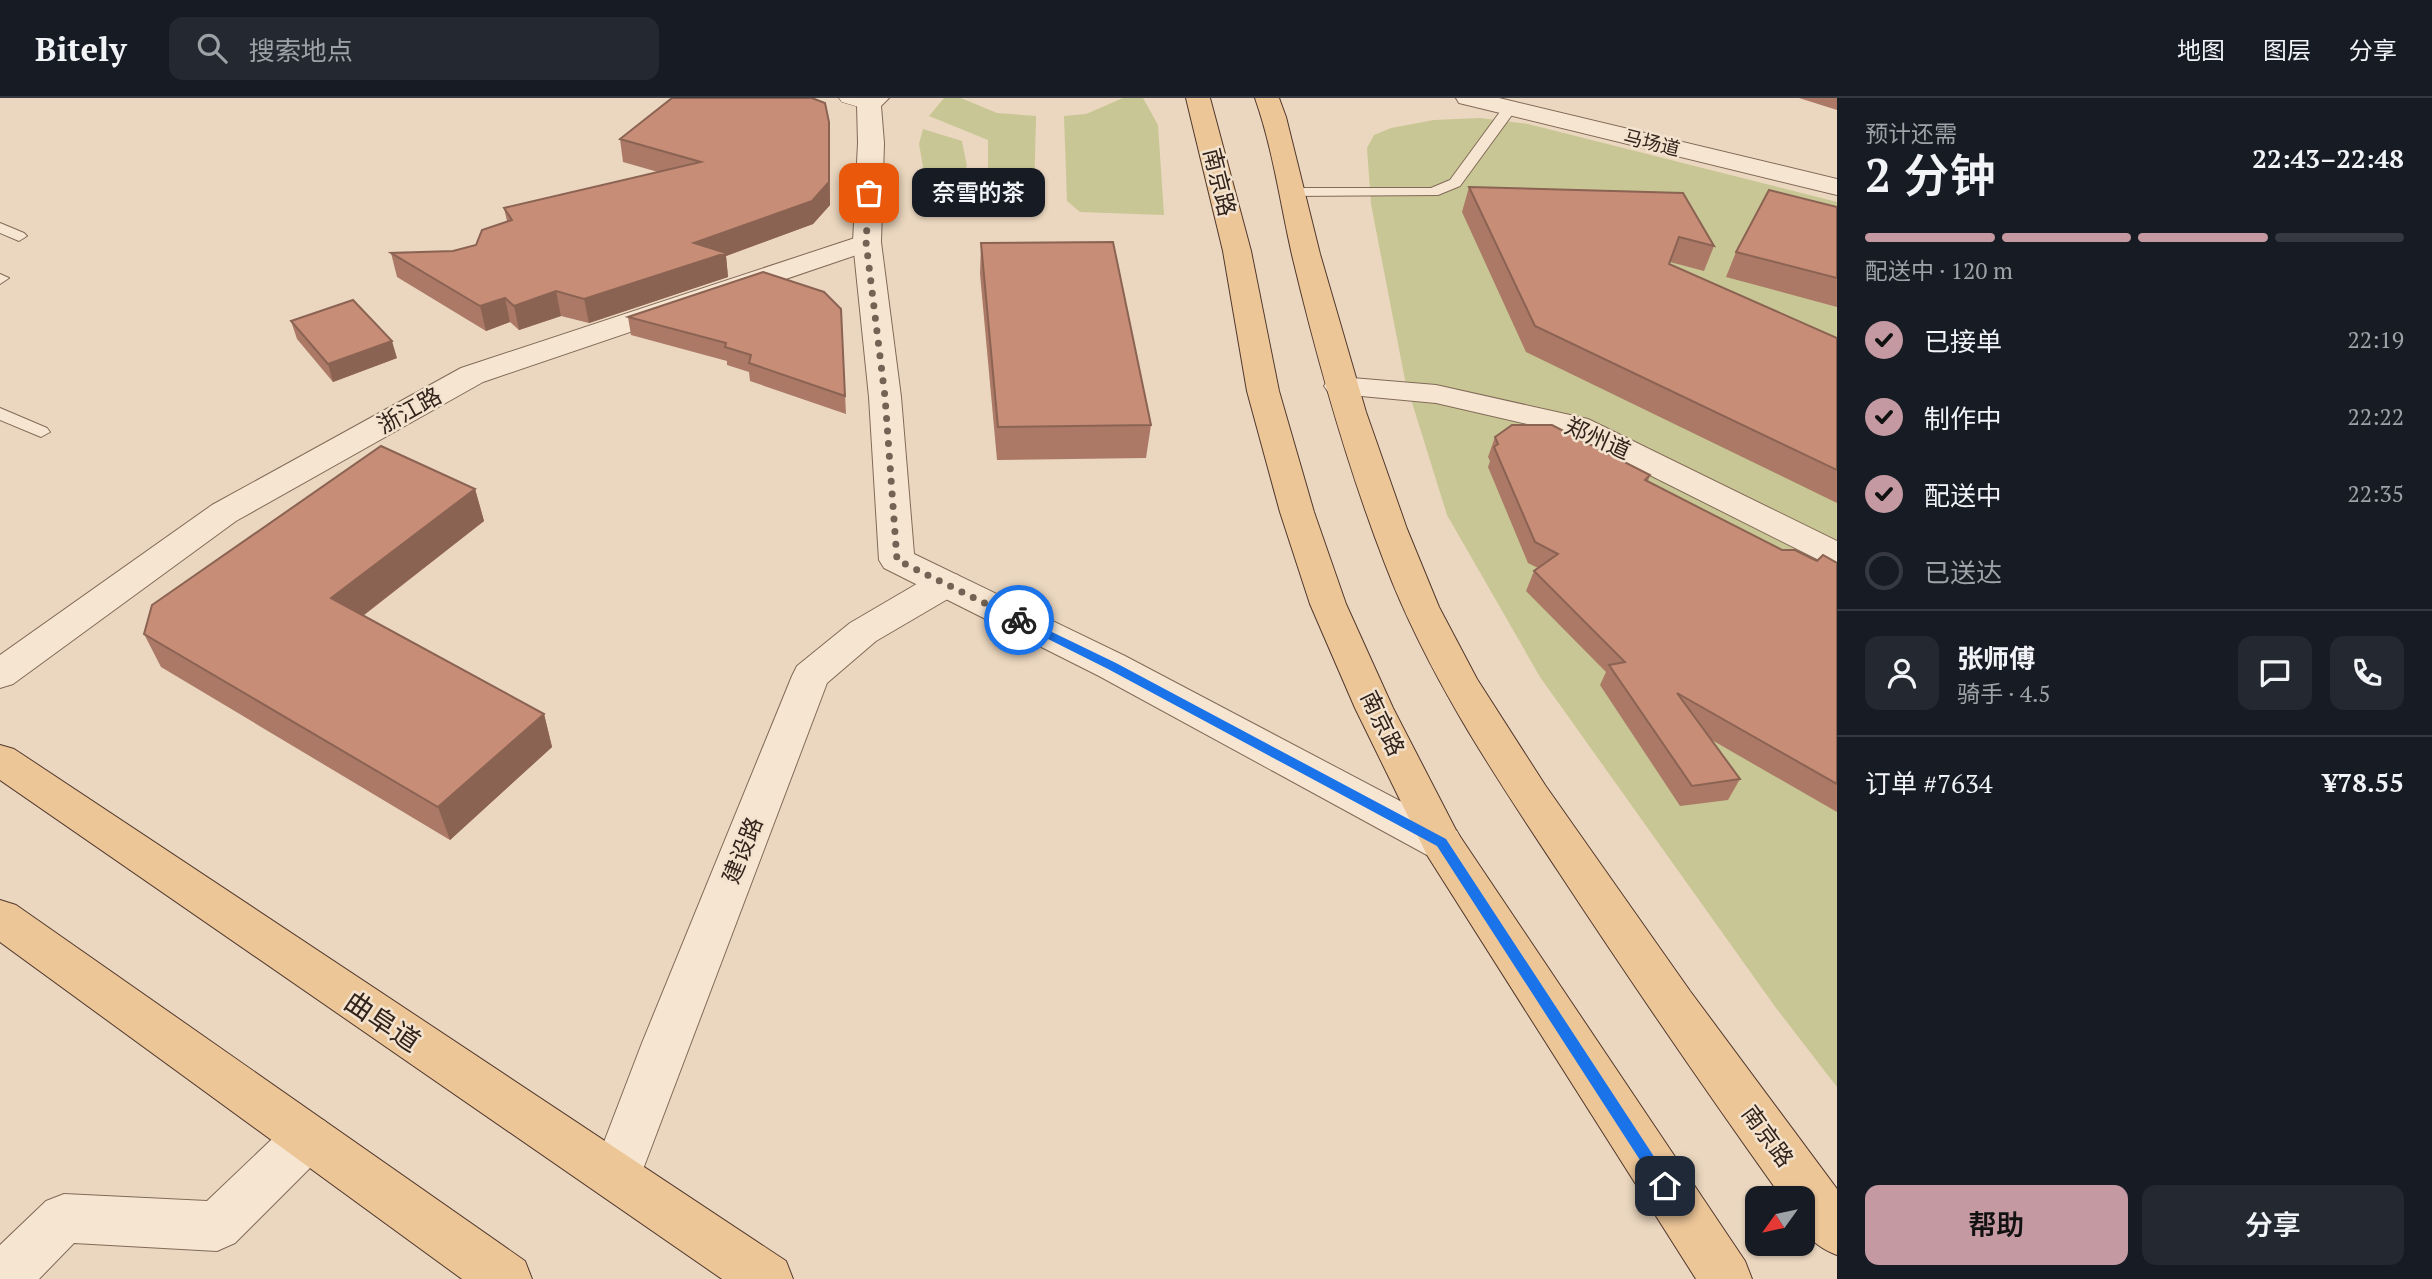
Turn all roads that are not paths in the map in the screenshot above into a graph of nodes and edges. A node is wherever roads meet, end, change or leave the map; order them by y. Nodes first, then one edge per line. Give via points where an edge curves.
1 (1198, 98) edge
2 (1267, 98) edge
3 (1468, 98) edge
4 (865, 100) edge
5 (1517, 103) edge
6 (1837, 172) edge
7 (1837, 187) edge
8 (1290, 192) junction
9 (0, 227) edge
10 (19, 236) dead end
11 (866, 242) junction
12 (1340, 386) junction
13 (0, 412) edge
14 (41, 432) dead end
15 (1837, 555) edge
16 (945, 584) junction
17 (0, 674) edge
18 (0, 760) edge
19 (1441, 842) junction
20 (0, 918) edge
21 (308, 1137) junction
22 (616, 1176) junction
23 (1837, 1230) edge
24 (2, 1279) edge
25 (506, 1279) edge
26 (766, 1279) edge
27 (1726, 1279) edge

1 - 19 main road, 南京路 via 1237,251 1263,391 1297,512 1328,604
2 - 8 main road, 南京路 via 1280,131
3 - 5 street, 马场道
4 - 11 street via 871,143
5 - 6 street, 马场道
5 - 7 street, 马场道
5 - 8 lane via 1455,183 1433,192
8 - 12 main road, 南京路
9 - 10 lane
11 - 16 street via 885,397 897,560
11 - 17 street, 浙江路 via 472,375 224,513
12 - 15 street, 郑州道 via 1436,394 1577,425
12 - 23 main road, 南京路 via 1389,527 1440,649 1662,992
13 - 14 lane
16 - 19 street via 1112,666
16 - 22 street, 建设路 via 863,632 811,676
18 - 22 main road, 曲阜道
19 - 27 main road, 南京路
20 - 21 main road
21 - 24 street via 217,1226 64,1218
21 - 25 main road
22 - 26 main road, 曲阜道

